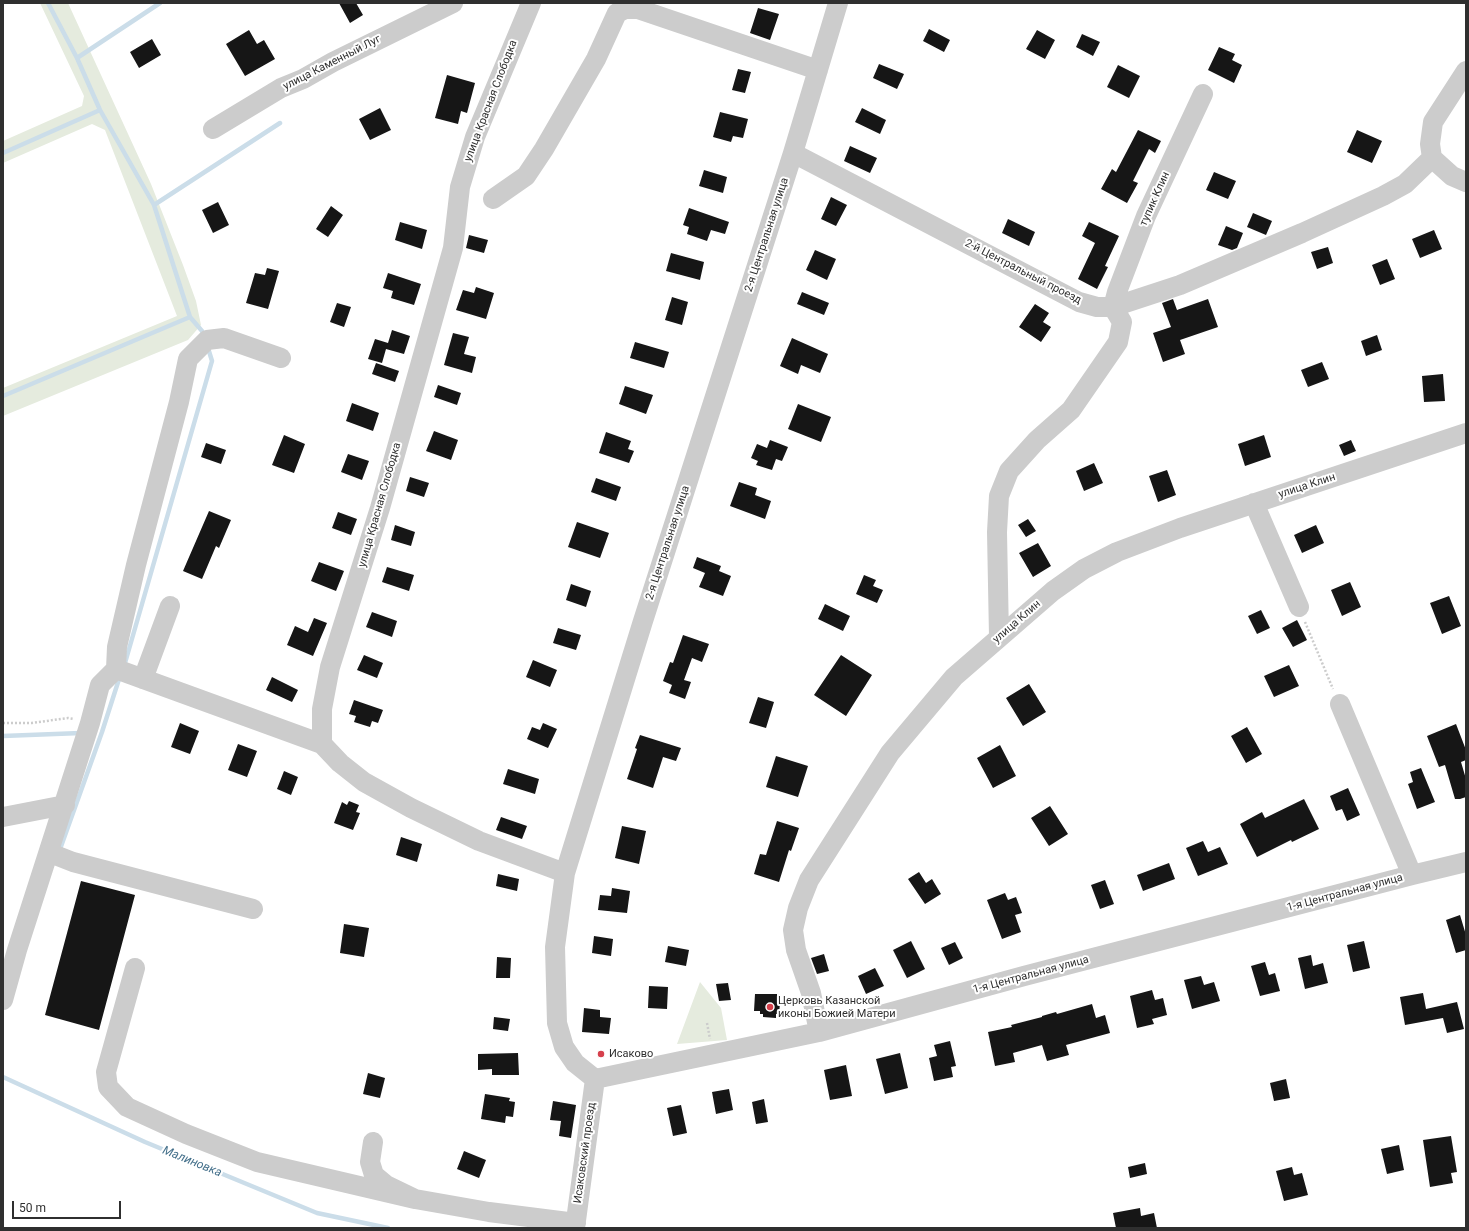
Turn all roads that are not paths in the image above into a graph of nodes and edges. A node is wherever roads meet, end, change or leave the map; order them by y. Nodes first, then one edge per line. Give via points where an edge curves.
1 (453, 3) edge
2 (531, 3) edge
3 (838, 3) edge
4 (818, 70) junction
5 (1466, 71) edge
6 (1203, 94) dead end
7 (213, 129) dead end
8 (793, 153) junction
9 (1432, 158) junction
10 (1466, 182) edge
11 (493, 199) dead end
12 (1113, 307) junction
13 (281, 358) dead end
14 (1466, 433) edge
15 (1254, 503) junction
16 (170, 606) dead end
17 (1299, 607) road end
18 (999, 637) junction
19 (116, 669) junction
20 (143, 679) junction
21 (1340, 704) road end
22 (322, 744) junction
23 (65, 805) junction
24 (3, 817) edge
25 (50, 853) junction
26 (1466, 862) edge
27 (565, 873) junction
28 (1412, 875) junction
29 (253, 909) dead end
30 (135, 968) dead end
31 (3, 1000) edge
32 (819, 1032) junction
33 (595, 1079) junction
34 (373, 1142) dead end
35 (415, 1199) junction
36 (575, 1226) edge

1 - 7 street, улица Каменный Луг via 281,88
2 - 22 street, улица Красная Слободка via 475,137 460,187 453,248 380,508 330,667 322,709
3 - 4 street, 2-я Центральная улица
4 - 8 street, 2-я Центральная улица
4 - 11 street via 638,9 626,9 617,14 596,59 526,176
5 - 9 street via 1433,122 1430,144
6 - 12 street, тупик Клин via 1146,216
8 - 12 street, 2-й Центральный проезд via 1079,302 1097,307
8 - 27 street, 2-я Центральная улица
9 - 10 street via 1452,176
9 - 12 street, 2-й Центральный проезд via 1404,184 1383,196 1180,285
12 - 18 street via 1122,322 1118,342 1071,410 1037,440 1009,470 999,496
13 - 19 street via 224,338 207,340 188,359 136,565 119,639
14 - 15 street, улица Клин
15 - 17 street
15 - 18 street, улица Клин via 1173,530 1090,565 1053,591
16 - 20 street
18 - 32 street, улица Клин via 954,676 890,753 809,880 798,908 794,930 796,950 811,993
19 - 20 street
19 - 23 street via 100,685
20 - 22 street
21 - 28 street
22 - 27 street via 340,763 364,782 411,808 479,841
23 - 24 street
23 - 25 street
25 - 29 street via 73,862
25 - 31 street
26 - 28 street, 1-я Центральная улица
27 - 33 street, 2-я Центральная улица via 555,946 557,1023 564,1047 575,1063
28 - 32 street, 1-я Центральная улица
30 - 35 street via 106,1072 108,1087 126,1107 257,1162
32 - 33 street, 1-я Центральная улица
33 - 36 street, Исаковский проезд
34 - 35 street via 370,1162 374,1175 386,1185
35 - 36 street

